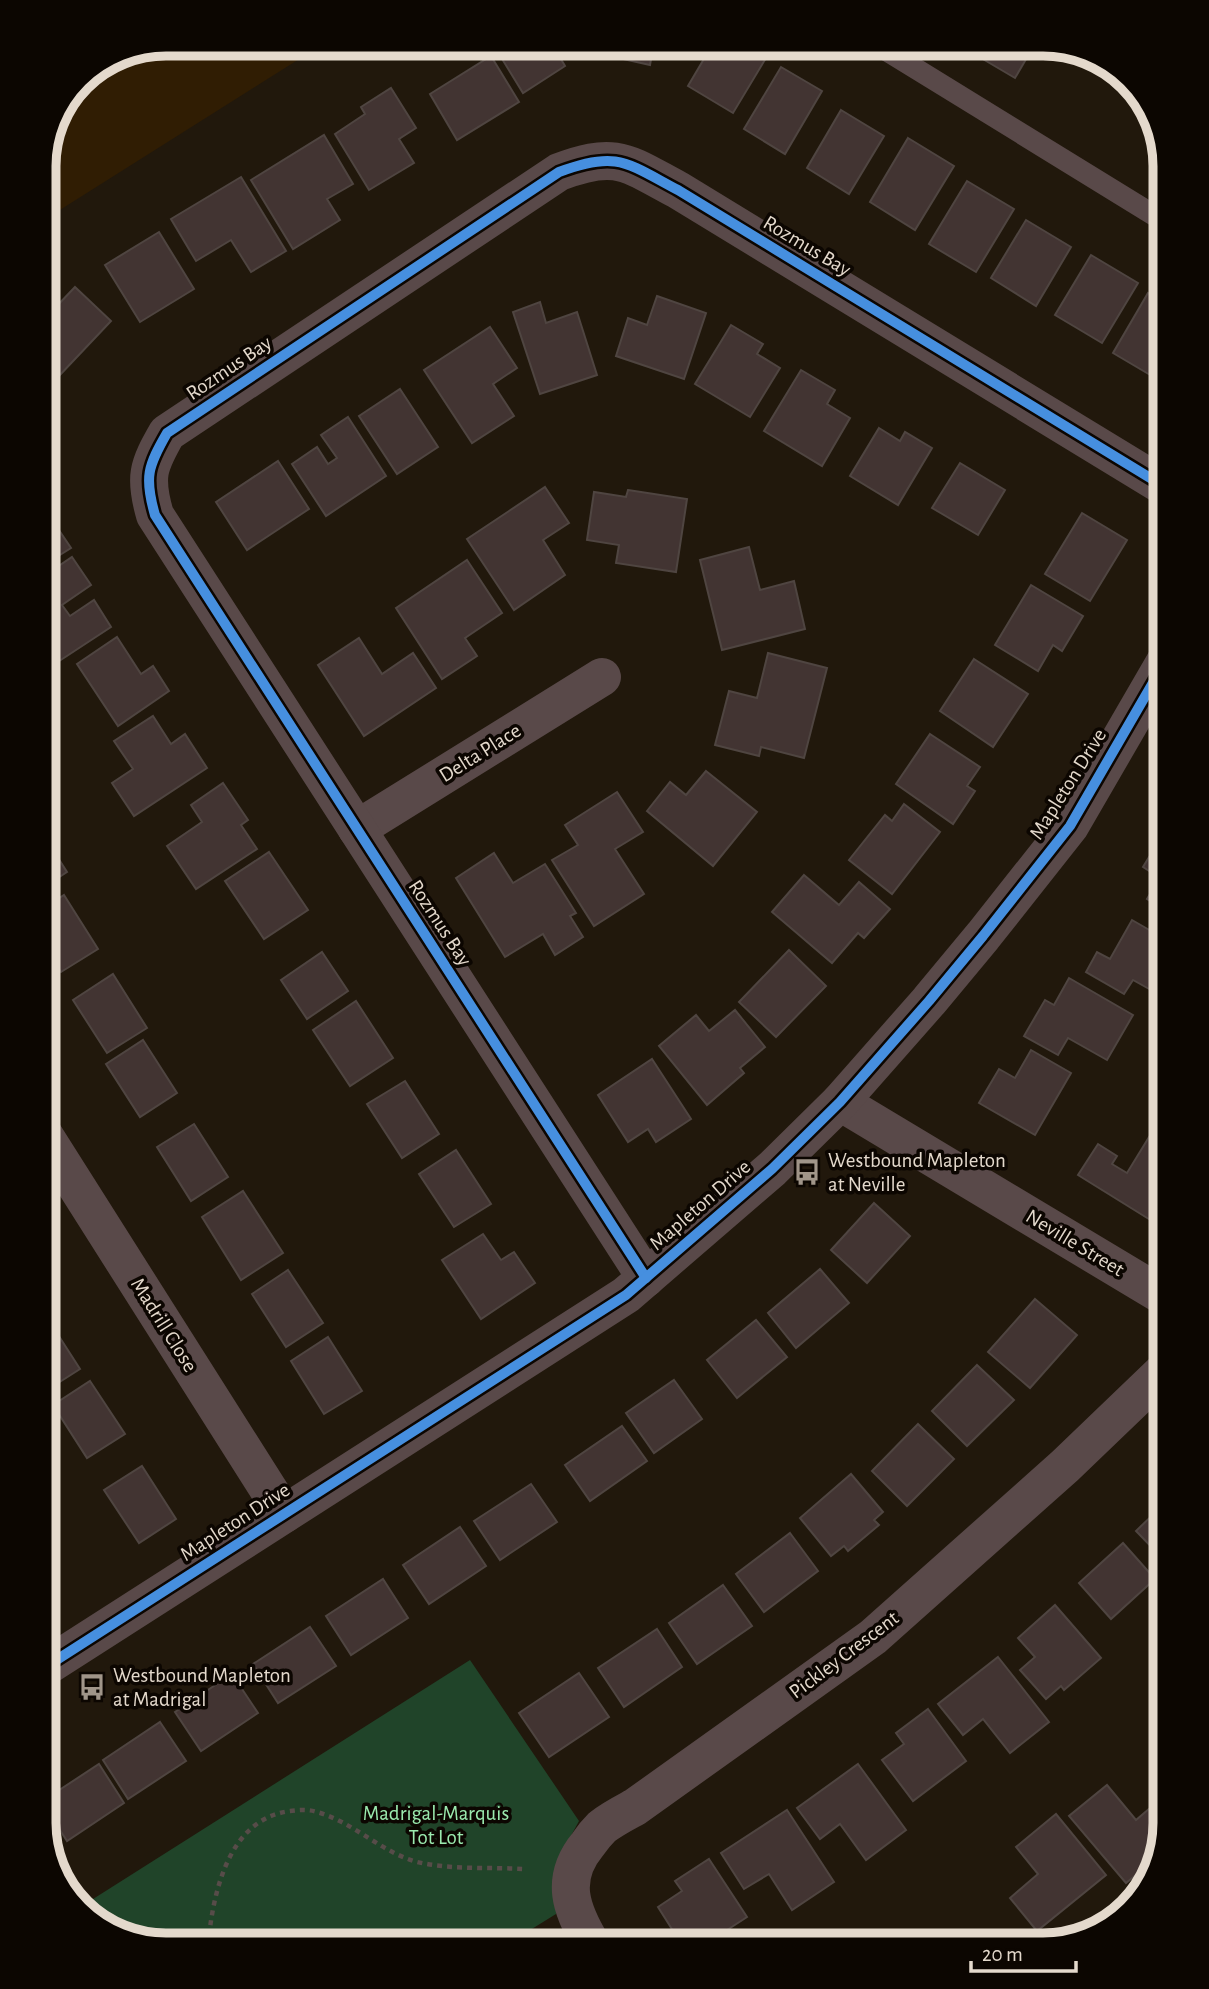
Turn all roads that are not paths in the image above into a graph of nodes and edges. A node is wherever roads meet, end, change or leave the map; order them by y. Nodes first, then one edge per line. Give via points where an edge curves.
1 (895, 56) edge
2 (1153, 215) edge
3 (1153, 480) edge
4 (602, 677) dead end
5 (1153, 683) edge
6 (357, 829) junction
7 (840, 1102) junction
8 (56, 1154) edge
9 (646, 1278) junction
10 (1153, 1290) edge
11 (1153, 1382) edge
12 (284, 1514) junction
13 (56, 1660) edge
14 (585, 1933) edge

1 - 2 lane
3 - 6 street, Rozmus Bay via 626,162 588,161 559,172 167,433 149,467 155,515
4 - 6 street, Delta Place
5 - 7 street, Mapleton Drive via 1070,826 984,936
6 - 9 street, Rozmus Bay
7 - 9 street, Mapleton Drive via 772,1169
7 - 10 street, Neville Street
8 - 12 street, Madrill Close
9 - 12 street, Mapleton Drive
11 - 14 street, Pickley Crescent via 873,1637 601,1828 580,1853 572,1872 570,1893
12 - 13 street, Mapleton Drive

